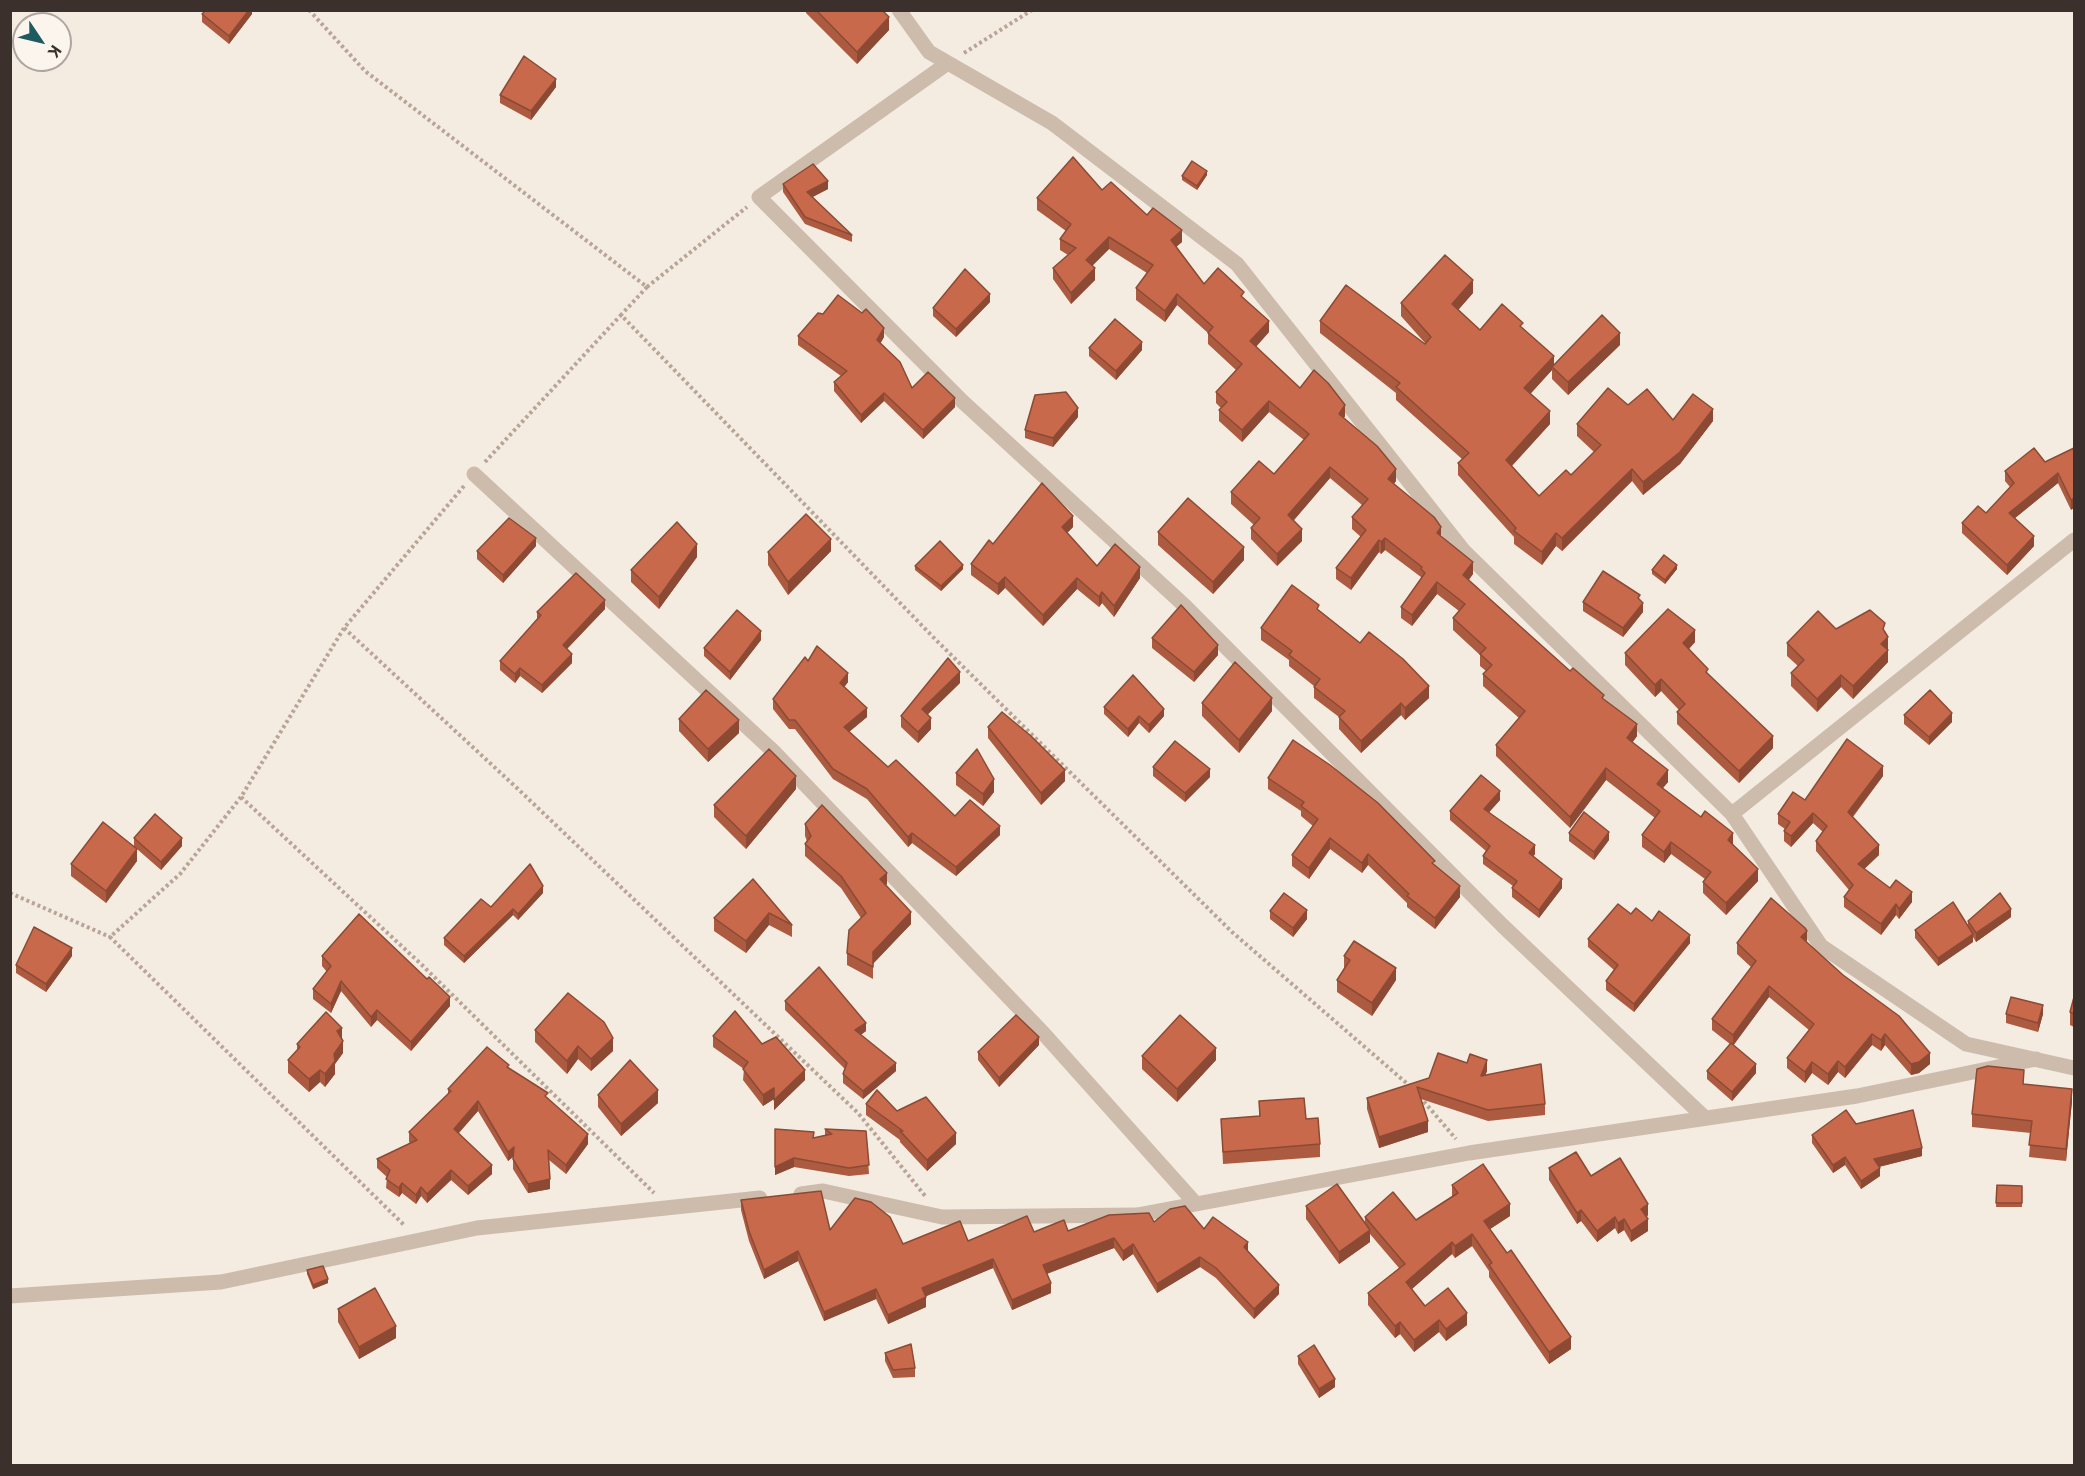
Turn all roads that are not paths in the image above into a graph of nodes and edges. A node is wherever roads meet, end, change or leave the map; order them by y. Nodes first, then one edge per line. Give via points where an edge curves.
1 (899, 10) edge
2 (948, 63) junction
3 (474, 474) road end
4 (2074, 540) edge
5 (1732, 814) junction
6 (2036, 1059) junction
7 (2074, 1068) edge
8 (1705, 1118) junction
9 (1196, 1204) junction
10 (10, 1296) edge

1 - 2 street via 930,52
2 - 5 street via 1052,123 1237,264 1463,550
2 - 8 street via 759,197 962,401 1185,606 1503,926
3 - 9 street via 776,754 1044,1034
4 - 5 street
5 - 6 street via 1821,946 1965,1044
6 - 7 street
6 - 8 street via 1857,1096
8 - 9 street via 1469,1153
9 - 10 street via 1137,1215 942,1217 823,1191 477,1228 220,1282

